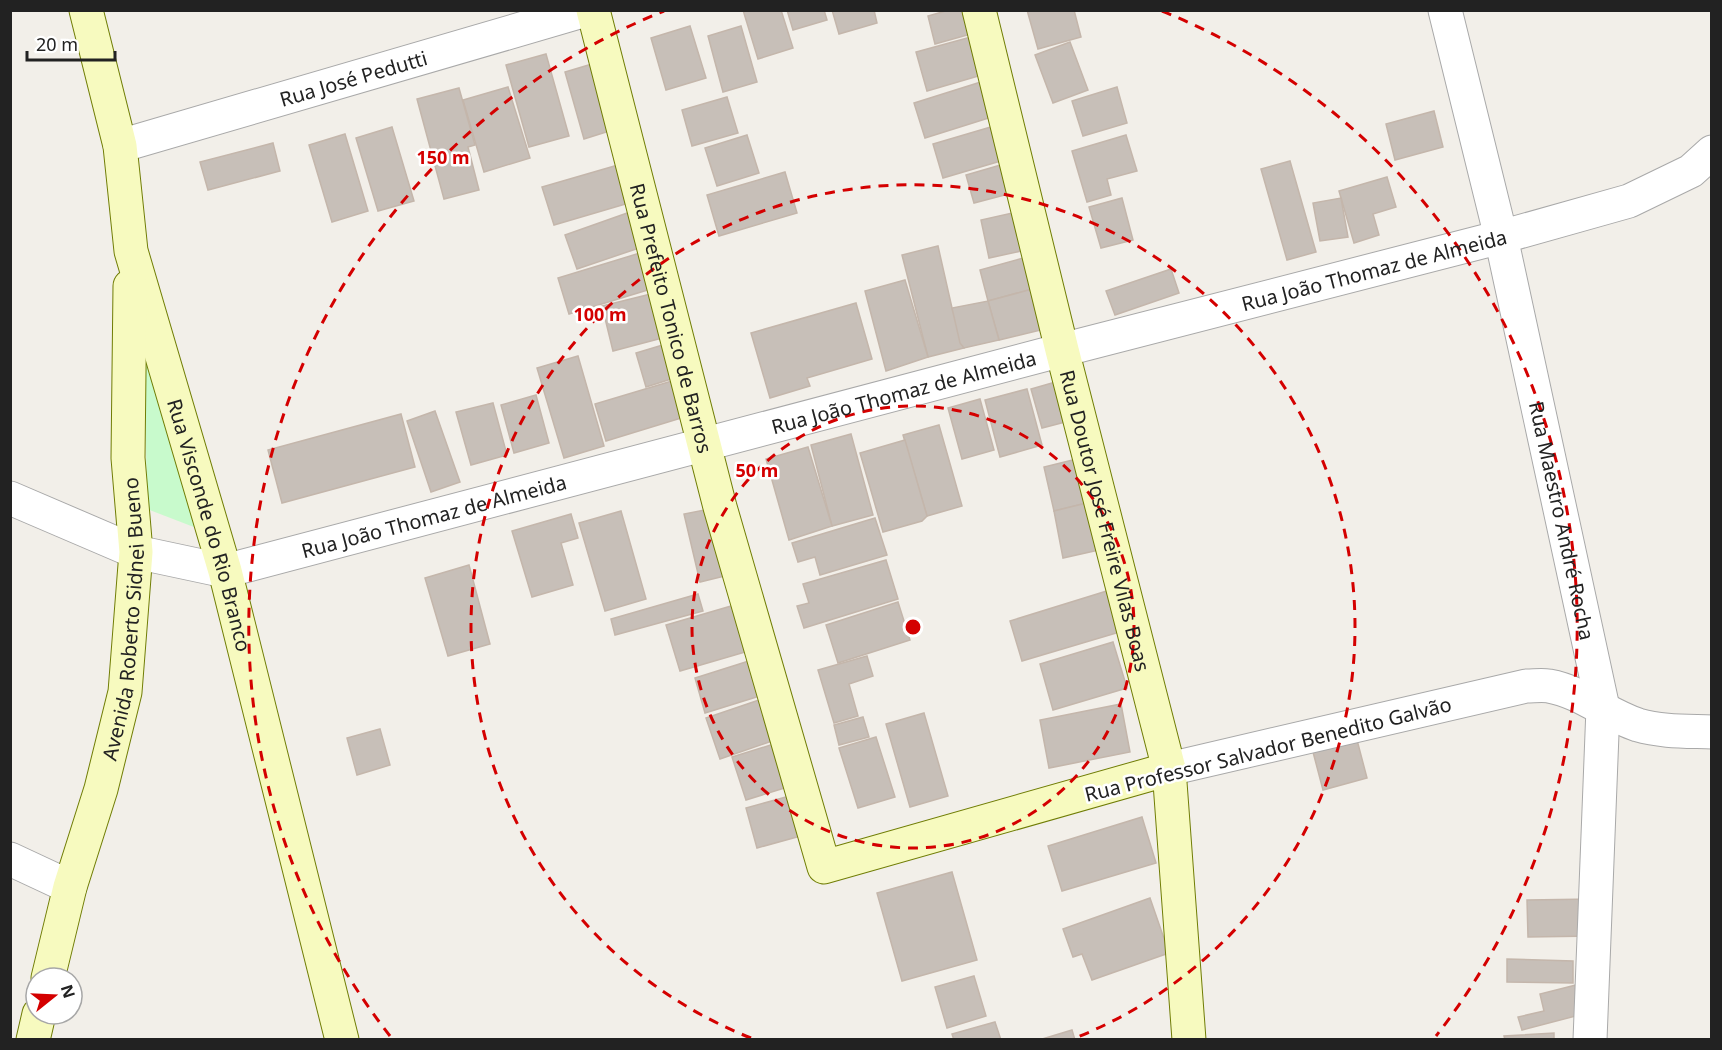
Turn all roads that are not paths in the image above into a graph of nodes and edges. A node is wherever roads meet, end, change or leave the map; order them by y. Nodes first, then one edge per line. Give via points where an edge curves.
1 (86, 10) edge
2 (586, 10) edge
3 (593, 10) edge
4 (979, 10) edge
5 (1445, 10) edge
6 (120, 146) junction
7 (1712, 152) edge
8 (1501, 237) junction
9 (131, 251) junction
10 (1062, 350) junction
11 (704, 444) junction
12 (10, 498) edge
13 (135, 552) junction
14 (225, 571) junction
15 (1603, 708) junction
16 (1712, 732) edge
17 (1169, 769) junction
18 (10, 859) edge
19 (824, 867) joint
20 (70, 887) junction
21 (51, 966) edge
22 (342, 1040) edge
23 (1189, 1040) edge
24 (1590, 1040) edge

1 - 6 street, Rua Visconde do Rio Branco
2 - 6 street, Rua José Pedutti
3 - 11 street, Rua Prefeito Tonico de Barros
4 - 10 street, Rua Doutor José Freire Vilas Boas
5 - 8 street, Rua Maestro André Rocha
6 - 9 street, Rua Visconde do Rio Branco
7 - 8 street, Rua João Thomaz de Almeida via 1691,171 1629,201
8 - 10 street, Rua João Thomaz de Almeida
8 - 15 street, Rua Maestro André Rocha
9 - 13 street, Avenida Roberto Sidnei Bueno via 128,458
9 - 14 street, Rua Visconde do Rio Branco
10 - 11 street, Rua João Thomaz de Almeida
10 - 17 street, Rua Doutor José Freire Vilas Boas
11 - 14 street, Rua João Thomaz de Almeida
11 - 19 street, Rua Prefeito Tonico de Barros
12 - 13 street
13 - 14 street
13 - 20 street, Avenida Roberto Sidnei Bueno via 124,692 101,789
14 - 22 street, Rua Visconde do Rio Branco
15 - 16 street, Rua Professor Salvador Benedito Galvão via 1639,725
15 - 17 street, Rua Professor Salvador Benedito Galvão via 1563,690 1526,686
15 - 24 street, Rua Maestro André Rocha
17 - 19 street, Rua Professor Salvador Benedito Galvão
17 - 23 street, Rua Doutor José Freire Vilas Boas
18 - 20 street
20 - 21 street, Avenida Roberto Sidnei Bueno

